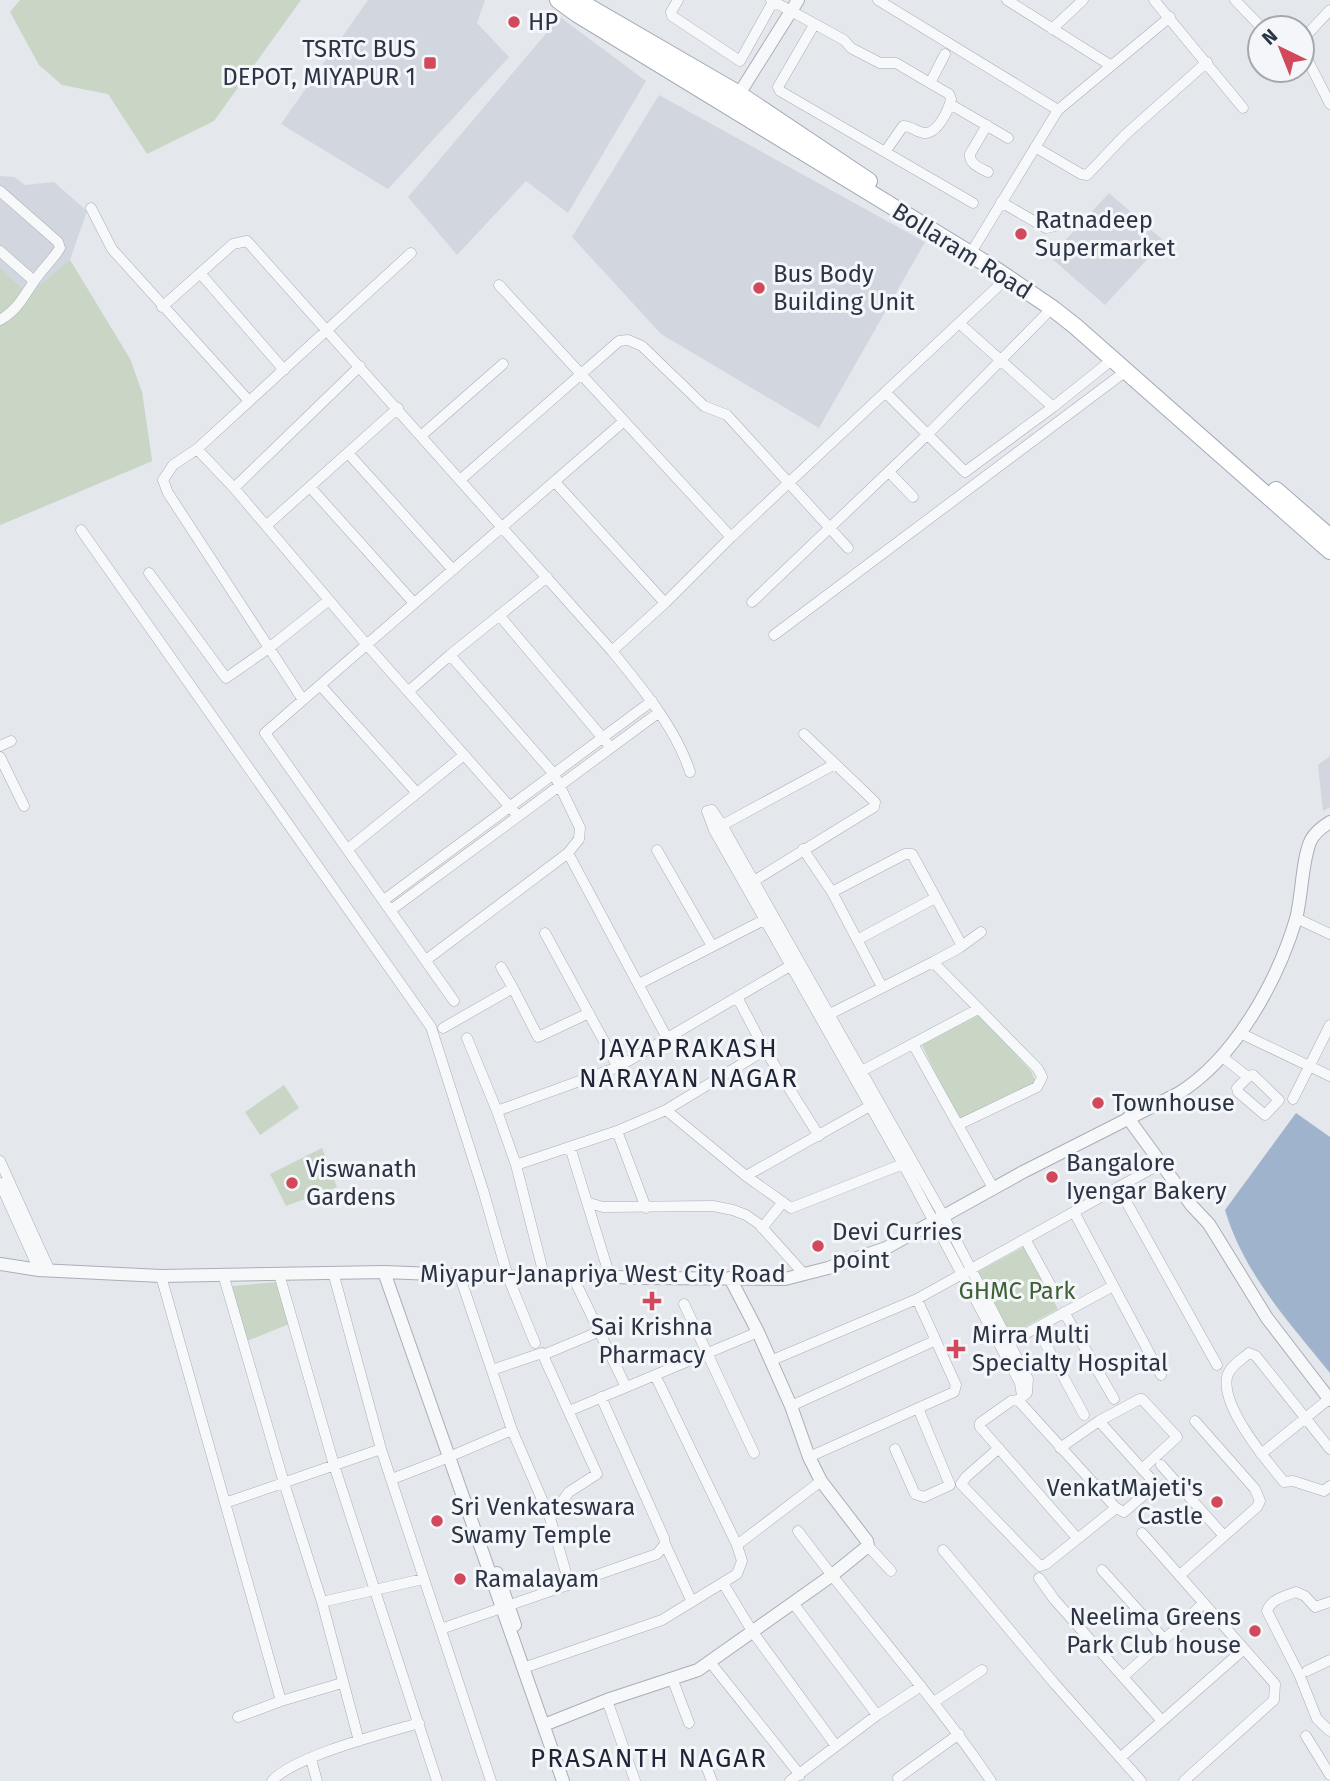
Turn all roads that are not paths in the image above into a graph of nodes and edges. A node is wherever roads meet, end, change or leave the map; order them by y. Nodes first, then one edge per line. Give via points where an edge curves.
1 (558, 0) edge
2 (577, 0) edge
3 (678, 0) edge
4 (773, 0) edge
5 (878, 0) edge
6 (1007, 0) edge
7 (1154, 0) edge
8 (1076, 2) edge
9 (794, 6) edge
10 (1330, 10) edge
11 (1170, 17) junction
12 (814, 25) junction
13 (1316, 25) edge
14 (1052, 29) junction
15 (945, 54) dead end
16 (1207, 62) junction
17 (1110, 65) junction
18 (1316, 76) edge
19 (930, 83) junction
20 (739, 93) junction
21 (950, 104) junction
22 (1330, 104) edge
23 (1243, 108) dead end
24 (1058, 110) junction
25 (987, 125) junction
26 (1009, 138) dead end
27 (1035, 147) junction
28 (885, 152) junction
29 (988, 172) dead end
30 (0, 191) edge
31 (1002, 202) junction
32 (973, 203) dead end
33 (91, 208) dead end
34 (1059, 219) dead end
35 (975, 246) junction
36 (0, 251) edge
37 (411, 253) dead end
38 (200, 274) junction
39 (1008, 277) junction
40 (34, 281) junction
41 (499, 285) dead end
42 (162, 307) junction
43 (1052, 308) junction
44 (0, 320) edge
45 (958, 323) junction
46 (326, 329) junction
47 (1113, 359) junction
48 (1002, 360) junction
49 (503, 364) dead end
50 (360, 366) junction
51 (284, 370) junction
52 (1126, 371) junction
53 (580, 373) junction
54 (885, 392) junction
55 (249, 401) junction
56 (1053, 407) junction
57 (398, 408) junction
58 (624, 421) junction
59 (422, 435) junction
60 (928, 435) junction
61 (197, 449) junction
62 (348, 453) junction
63 (889, 472) junction
64 (460, 480) junction
65 (555, 482) junction
66 (789, 482) junction
67 (310, 487) junction
68 (234, 488) junction
69 (913, 497) dead end
70 (267, 525) junction
71 (503, 527) junction
72 (831, 528) junction
73 (81, 530) dead end
74 (731, 537) junction
75 (1330, 537) edge
76 (848, 548) dead end
77 (1330, 551) edge
78 (453, 570) junction
79 (149, 573) dead end
80 (547, 576) junction
81 (329, 600) junction
82 (752, 602) dead end
83 (414, 603) junction
84 (665, 603) junction
85 (499, 615) junction
86 (774, 635) dead end
87 (367, 645) junction
88 (269, 648) junction
89 (612, 650) junction
90 (450, 655) junction
91 (321, 686) junction
92 (409, 691) junction
93 (303, 700) junction
94 (652, 701) junction
95 (658, 713) junction
96 (804, 734) dead end
97 (603, 738) junction
98 (11, 741) dead end
99 (0, 746) edge
100 (611, 748) junction
101 (464, 755) junction
102 (0, 757) edge
103 (835, 764) junction
104 (690, 772) dead end
105 (554, 774) junction
106 (559, 786) junction
107 (416, 792) junction
108 (24, 806) dead end
109 (511, 806) junction
110 (518, 816) junction
111 (1330, 822) edge
112 (348, 849) junction
113 (803, 849) junction
114 (657, 850) dead end
115 (568, 853) junction
116 (750, 884) junction
117 (832, 892) junction
118 (935, 898) junction
119 (384, 900) junction
120 (391, 910) junction
121 (1296, 918) junction
122 (764, 920) junction
123 (981, 932) dead end
124 (545, 933) dead end
125 (1330, 934) edge
126 (857, 940) junction
127 (961, 944) junction
128 (712, 946) junction
129 (426, 960) junction
130 (933, 962) junction
131 (790, 966) junction
132 (501, 967) dead end
133 (639, 984) junction
134 (513, 988) junction
135 (882, 988) junction
136 (737, 997) junction
137 (454, 1001) dead end
138 (978, 1009) junction
139 (589, 1013) junction
140 (825, 1016) junction
141 (1330, 1025) edge
142 (443, 1028) dead end
143 (1240, 1033) junction
144 (467, 1038) dead end
145 (667, 1038) junction
146 (913, 1044) junction
147 (765, 1050) junction
148 (1221, 1056) junction
149 (1308, 1065) junction
150 (618, 1067) junction
151 (857, 1074) junction
152 (1330, 1076) edge
153 (1248, 1077) dead end
154 (1293, 1099) dead end
155 (870, 1106) junction
156 (666, 1110) junction
157 (497, 1111) junction
158 (1128, 1118) junction
159 (958, 1125) junction
160 (617, 1131) junction
161 (818, 1136) junction
162 (570, 1147) junction
163 (0, 1161) edge
164 (1162, 1163) junction
165 (903, 1164) junction
166 (516, 1165) junction
167 (746, 1176) junction
168 (0, 1183) edge
169 (1118, 1187) junction
170 (993, 1188) junction
171 (783, 1202) junction
172 (589, 1203) junction
173 (646, 1208) junction
174 (1074, 1212) junction
175 (939, 1220) junction
176 (762, 1228) junction
177 (1025, 1239) junction
178 (0, 1264) edge
179 (45, 1270) junction
180 (333, 1272) junction
181 (387, 1272) junction
182 (966, 1272) junction
183 (223, 1274) junction
184 (279, 1274) junction
185 (458, 1274) junction
186 (804, 1274) junction
187 (544, 1275) junction
188 (572, 1275) junction
189 (161, 1276) junction
190 (508, 1277) junction
191 (610, 1277) junction
192 (730, 1278) junction
193 (1113, 1286) junction
194 (1052, 1289) dead end
195 (916, 1299) junction
196 (684, 1304) dead end
197 (1064, 1312) junction
198 (1037, 1328) junction
199 (598, 1332) junction
200 (758, 1332) junction
201 (934, 1340) junction
202 (536, 1343) dead end
203 (1004, 1346) junction
204 (708, 1353) junction
205 (543, 1355) junction
206 (770, 1361) junction
207 (1217, 1364) dead end
208 (492, 1370) junction
209 (655, 1375) junction
210 (1161, 1376) dead end
211 (626, 1387) junction
212 (601, 1397) junction
213 (1020, 1398) junction
214 (1114, 1399) dead end
215 (1330, 1399) edge
216 (791, 1406) junction
217 (918, 1408) junction
218 (569, 1411) junction
219 (1084, 1415) dead end
220 (1306, 1418) junction
221 (1099, 1421) junction
222 (1195, 1421) dead end
223 (512, 1430) junction
224 (999, 1448) junction
225 (1060, 1448) junction
226 (381, 1449) junction
227 (895, 1449) dead end
228 (1330, 1449) edge
229 (754, 1453) dead end
230 (1261, 1454) junction
231 (452, 1455) junction
232 (809, 1457) junction
233 (334, 1465) junction
234 (1161, 1465) dead end
235 (1142, 1469) junction
236 (392, 1479) junction
237 (821, 1481) junction
238 (284, 1483) junction
239 (1330, 1486) edge
240 (225, 1503) junction
241 (1116, 1508) junction
242 (550, 1518) junction
243 (798, 1531) dead end
244 (1142, 1532) dead end
245 (1224, 1536) junction
246 (1077, 1538) junction
247 (665, 1544) junction
248 (737, 1545) junction
249 (868, 1546) junction
250 (943, 1550) dead end
251 (1102, 1570) dead end
252 (891, 1571) dead end
253 (1180, 1575) junction
254 (831, 1576) junction
255 (1039, 1578) dead end
256 (423, 1579) junction
257 (569, 1583) junction
258 (723, 1583) junction
259 (373, 1590) junction
260 (322, 1602) junction
261 (692, 1602) junction
262 (1330, 1602) edge
263 (793, 1603) junction
264 (1204, 1603) junction
265 (504, 1607) junction
266 (441, 1629) junction
267 (752, 1631) junction
268 (1164, 1639) junction
269 (1244, 1649) junction
270 (1330, 1660) edge
271 (710, 1662) junction
272 (529, 1666) junction
273 (982, 1670) dead end
274 (1307, 1671) dead end
275 (1123, 1677) junction
276 (672, 1678) junction
277 (342, 1683) junction
278 (921, 1686) junction
279 (607, 1700) junction
280 (281, 1701) junction
281 (934, 1702) junction
282 (877, 1715) junction
283 (238, 1717) dead end
284 (1163, 1721) junction
285 (419, 1723) junction
286 (549, 1723) junction
287 (689, 1723) dead end
288 (1330, 1731) edge
289 (959, 1734) junction
290 (1306, 1736) dead end
291 (359, 1741) junction
292 (836, 1746) junction
293 (1120, 1758) junction
294 (311, 1759) junction
295 (704, 1761) dead end
296 (800, 1775) junction
297 (1330, 1775) edge
298 (898, 1778) dead end
299 (272, 1781) edge
300 (317, 1781) edge
301 (437, 1781) edge
302 (491, 1781) edge
303 (563, 1781) edge
304 (570, 1781) edge
305 (635, 1781) edge
306 (712, 1781) edge
307 (790, 1781) edge
308 (991, 1781) edge
309 (1141, 1781) edge
310 (1184, 1781) edge

1 - 39 main road, Bollaram Road
2 - 20 main road, Bollaram Road
3 - 4 street via 672,16 738,61
4 - 9 street
5 - 24 street
6 - 14 street
7 - 11 street
8 - 14 street
9 - 12 street
9 - 20 street
10 - 13 street
11 - 16 street
11 - 17 street
12 - 19 street via 880,63 896,63
12 - 28 street via 778,83 780,91
14 - 17 street
15 - 19 street
16 - 23 street
16 - 27 street via 1087,175
17 - 24 street
18 - 22 street
19 - 21 street via 949,94
20 - 35 main road, Bollaram Road via 822,152
21 - 25 street
21 - 28 street via 936,128 923,133 903,126
24 - 27 street
25 - 26 street
25 - 29 street via 969,159
27 - 31 street
28 - 32 street
30 - 40 street via 58,242 60,248 53,260
31 - 34 street via 1046,228
31 - 35 street
33 - 42 street via 112,248
35 - 75 main road, Bollaram Road via 1060,302
36 - 40 street
37 - 46 street
38 - 42 street
38 - 46 street via 233,244 247,241
38 - 51 street
39 - 43 main road, Bollaram Road
39 - 45 street
40 - 44 street via 17,310
41 - 53 street
42 - 55 street
43 - 47 main road, Bollaram Road
43 - 48 street
45 - 48 street
45 - 54 street
46 - 50 street
46 - 51 street
47 - 52 main road, Bollaram Road
47 - 56 street
48 - 56 street
48 - 60 street
49 - 59 street
50 - 57 street
50 - 68 street
51 - 55 street
52 - 77 main road, Bollaram Road
52 - 86 street
53 - 58 street
53 - 64 street
53 - 66 street via 619,341 642,346 704,406 727,415
54 - 60 street
54 - 66 street
55 - 61 street
56 - 60 street via 965,472
57 - 59 street
57 - 62 street
58 - 65 street
58 - 74 street
59 - 64 street
60 - 63 street
61 - 68 street
61 - 88 street via 166,473 167,493
62 - 67 street
62 - 78 street
63 - 69 street
63 - 72 street
64 - 71 street
65 - 71 street
65 - 84 street
66 - 72 street
66 - 74 street
67 - 70 street
67 - 83 street
68 - 70 street
70 - 81 street
71 - 78 street
71 - 80 street
72 - 76 street
72 - 82 street
73 - 190 street via 431,1027
74 - 84 street
78 - 83 street
79 - 88 street via 226,678
80 - 85 street
80 - 89 street
81 - 87 street
81 - 88 street
83 - 87 street
84 - 89 street
85 - 90 street
85 - 97 street
87 - 91 street
87 - 92 street
88 - 93 street
89 - 94 street
90 - 92 street
90 - 105 street
91 - 93 street
91 - 107 street
92 - 101 street
93 - 112 street via 265,733
94 - 95 street
94 - 97 street
95 - 100 street
95 - 104 street
96 - 103 street
97 - 100 street
97 - 105 street
98 - 99 street
100 - 106 street
101 - 107 street
101 - 109 street
102 - 108 street
103 - 113 street via 875,802 874,807
103 - 116 street via 718,828
105 - 106 street
105 - 109 street
106 - 110 street
106 - 115 street via 580,828 579,839
107 - 112 street
109 - 110 street
109 - 119 street
110 - 120 street
111 - 121 street, Miyapur-Janapriya West City Road via 1310,841
112 - 119 street
113 - 116 street
113 - 117 street
114 - 128 street
115 - 129 street
115 - 133 street
116 - 122 street
116 - 140 street
117 - 118 street via 908,853
117 - 126 street
118 - 126 street
118 - 127 street
119 - 120 street
120 - 129 street
121 - 125 street
121 - 143 street, Miyapur-Janapriya West City Road via 1277,969
122 - 128 street
122 - 131 street
123 - 127 street
124 - 139 street
126 - 135 street
127 - 130 street
128 - 133 street
129 - 137 street
130 - 135 street
130 - 138 street
131 - 136 street
131 - 140 street
132 - 134 street
133 - 145 street
134 - 139 street via 538,1037
134 - 142 street
135 - 140 street
136 - 145 street
136 - 147 street
138 - 146 street
138 - 159 street via 1042,1077 1037,1087
139 - 150 street
140 - 151 street
141 - 149 street
143 - 148 street, Miyapur-Janapriya West City Road
143 - 149 street
144 - 157 street
145 - 150 street
146 - 151 street
146 - 159 street
147 - 156 street
147 - 161 street
148 - 153 street
148 - 158 street, Miyapur-Janapriya West City Road via 1197,1082
149 - 152 street
149 - 154 street
150 - 157 street
151 - 155 street
151 - 175 street
155 - 161 street
155 - 165 street
156 - 160 street
156 - 167 street
157 - 166 street
158 - 164 street
158 - 170 street, Miyapur-Janapriya West City Road
159 - 170 street
160 - 162 street
160 - 173 street
161 - 167 street
162 - 166 street
162 - 172 street
163 - 179 street
164 - 169 street
164 - 215 street via 1215,1232 1267,1318
165 - 171 street via 795,1208
165 - 175 street
166 - 187 street
167 - 171 street
168 - 179 street
169 - 174 street
169 - 207 street
170 - 175 street, Miyapur-Janapriya West City Road
171 - 176 street
172 - 173 street via 603,1208
172 - 191 street
173 - 176 street via 713,1206 746,1215
174 - 177 street
174 - 193 street
175 - 182 street
175 - 186 street, Miyapur-Janapriya West City Road via 886,1248
176 - 186 street
177 - 182 street
177 - 194 street
178 - 179 street, Miyapur-Janapriya West City Road
179 - 189 street, Miyapur-Janapriya West City Road
180 - 181 street, Miyapur-Janapriya West City Road
180 - 184 street, Miyapur-Janapriya West City Road
180 - 226 street
181 - 185 street, Miyapur-Janapriya West City Road
181 - 231 street
182 - 195 street
182 - 203 street
183 - 184 street, Miyapur-Janapriya West City Road
183 - 189 street, Miyapur-Janapriya West City Road
183 - 238 street
184 - 233 street
185 - 190 street, Miyapur-Janapriya West City Road
185 - 208 street
186 - 192 street, Miyapur-Janapriya West City Road via 785,1279
187 - 188 street, Miyapur-Janapriya West City Road
187 - 190 street, Miyapur-Janapriya West City Road
188 - 191 street, Miyapur-Janapriya West City Road
188 - 199 street
189 - 240 street
190 - 202 street
191 - 192 street, Miyapur-Janapriya West City Road
192 - 200 street
193 - 197 street
193 - 210 street
195 - 201 street
195 - 206 street
196 - 204 street
197 - 198 street
197 - 214 street
198 - 203 street
198 - 219 street
199 - 205 street
199 - 211 street
200 - 204 street
200 - 206 street
201 - 216 street
201 - 217 street via 956,1389
203 - 213 street via 1020,1383
204 - 209 street
204 - 229 street
205 - 208 street
205 - 218 street
206 - 216 street
208 - 223 street
209 - 211 street
209 - 248 street
211 - 212 street
212 - 218 street
212 - 247 street
213 - 224 street via 980,1423
213 - 225 street
215 - 220 street
216 - 232 street
217 - 227 street via 950,1485 918,1496
217 - 232 street
218 - 242 street via 597,1474 569,1492
220 - 228 street
220 - 230 street
220 - 230 street via 1249,1353 1227,1377 1228,1399
221 - 225 street
221 - 235 street
221 - 235 street via 1140,1399 1176,1435
222 - 245 street via 1259,1495 1256,1507
223 - 231 street
223 - 242 street
224 - 246 street
224 - 246 street via 962,1480 963,1487 1040,1566
225 - 241 street
226 - 233 street
226 - 236 street
230 - 239 street via 1284,1482 1324,1491
231 - 236 street
231 - 265 street
232 - 237 street
233 - 238 street
233 - 259 street
234 - 245 street
235 - 241 street via 1152,1480 1151,1489 1126,1511
236 - 256 street
237 - 248 street
237 - 249 street
238 - 240 street
238 - 260 street
240 - 280 street
241 - 246 street
242 - 257 street
243 - 254 street
244 - 253 street
245 - 253 street
247 - 257 street via 657,1554
247 - 261 street
248 - 258 street via 740,1569
249 - 252 street
249 - 254 street
250 - 293 street
251 - 268 street
253 - 264 street
254 - 263 street
254 - 278 street
255 - 275 street
256 - 259 street
256 - 266 street
257 - 265 street
258 - 261 street
258 - 267 street
259 - 260 street
259 - 285 street
260 - 277 street
261 - 272 street via 662,1620
262 - 288 street via 1315,1607 1296,1592 1274,1601 1267,1611 1317,1719
263 - 267 street
263 - 282 street
264 - 268 street
264 - 269 street
265 - 266 street
265 - 272 street
265 - 303 street
266 - 302 street
267 - 271 street
267 - 292 street
268 - 275 street
269 - 284 street
269 - 310 street via 1275,1684 1274,1700
270 - 274 street
271 - 276 street
271 - 296 street
272 - 286 street
273 - 281 street
275 - 284 street
276 - 279 street
276 - 287 street
277 - 280 street
277 - 291 street
278 - 281 street
278 - 282 street
279 - 286 street
279 - 305 street
280 - 283 street
281 - 289 street
282 - 292 street
284 - 293 street
285 - 291 street
285 - 301 street
286 - 304 street
289 - 298 street
289 - 308 street
290 - 297 street
291 - 294 street
292 - 296 street
293 - 309 street
294 - 299 street
294 - 300 street
295 - 306 street
296 - 307 street

